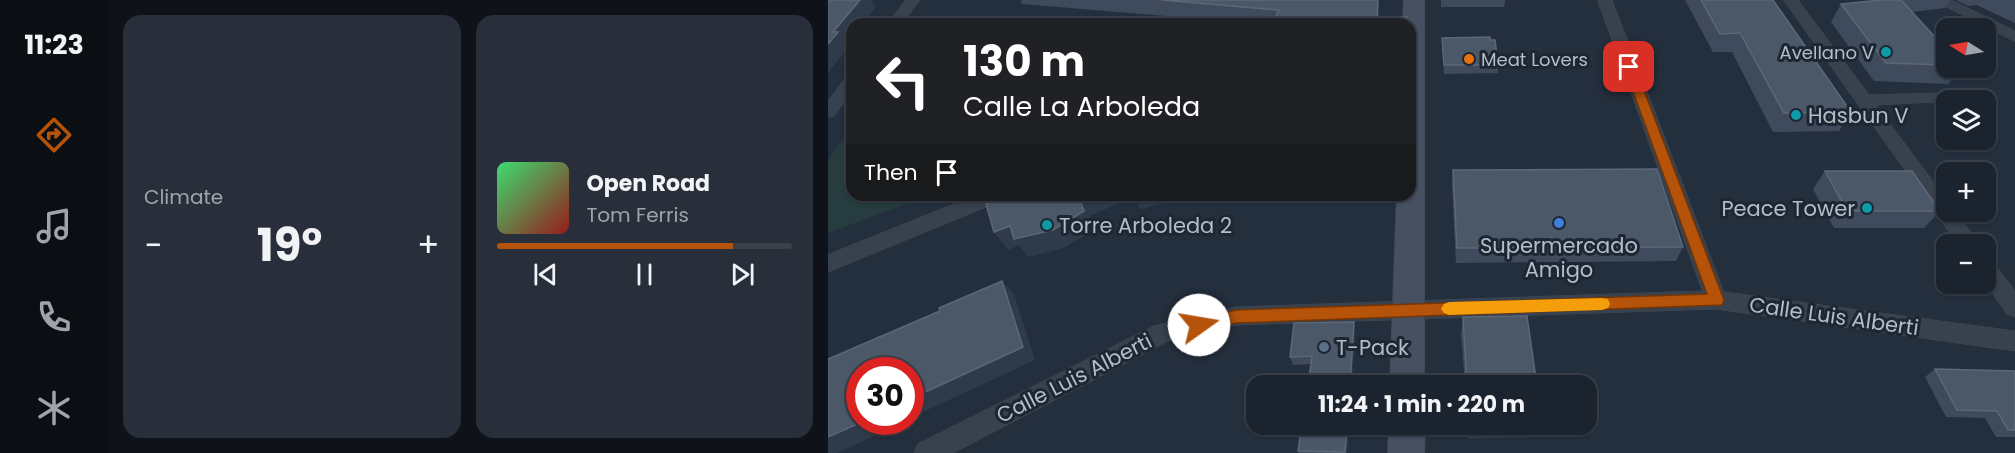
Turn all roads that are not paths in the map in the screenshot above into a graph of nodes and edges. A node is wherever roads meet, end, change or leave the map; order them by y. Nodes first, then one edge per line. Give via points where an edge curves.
1 (914, 0) edge
2 (1414, 0) edge
3 (1605, 0) edge
4 (1791, 0) edge
5 (1940, 0) edge
6 (900, 18) edge
7 (1414, 18) edge
8 (2015, 37) edge
9 (846, 88) edge
10 (1936, 97) edge
11 (1864, 100) junction
12 (828, 112) edge
13 (981, 201) edge
14 (1411, 201) edge
15 (1962, 234) edge
16 (828, 264) edge
17 (1996, 282) edge
18 (1716, 300) junction
19 (2015, 309) edge
20 (1409, 310) junction
21 (2015, 341) edge
22 (1407, 375) edge
23 (1407, 435) edge
24 (927, 453) edge
25 (1406, 453) edge

1 - 6 street
2 - 7 street
3 - 18 street
4 - 11 street
5 - 8 street
9 - 12 street
10 - 11 street
11 - 15 street
13 - 16 street
14 - 20 street
17 - 19 street
18 - 20 street, Calle Luis Alberti
18 - 21 street, Calle Luis Alberti
20 - 22 street
20 - 24 street, Calle Luis Alberti via 1236,316 1162,333
23 - 25 street

